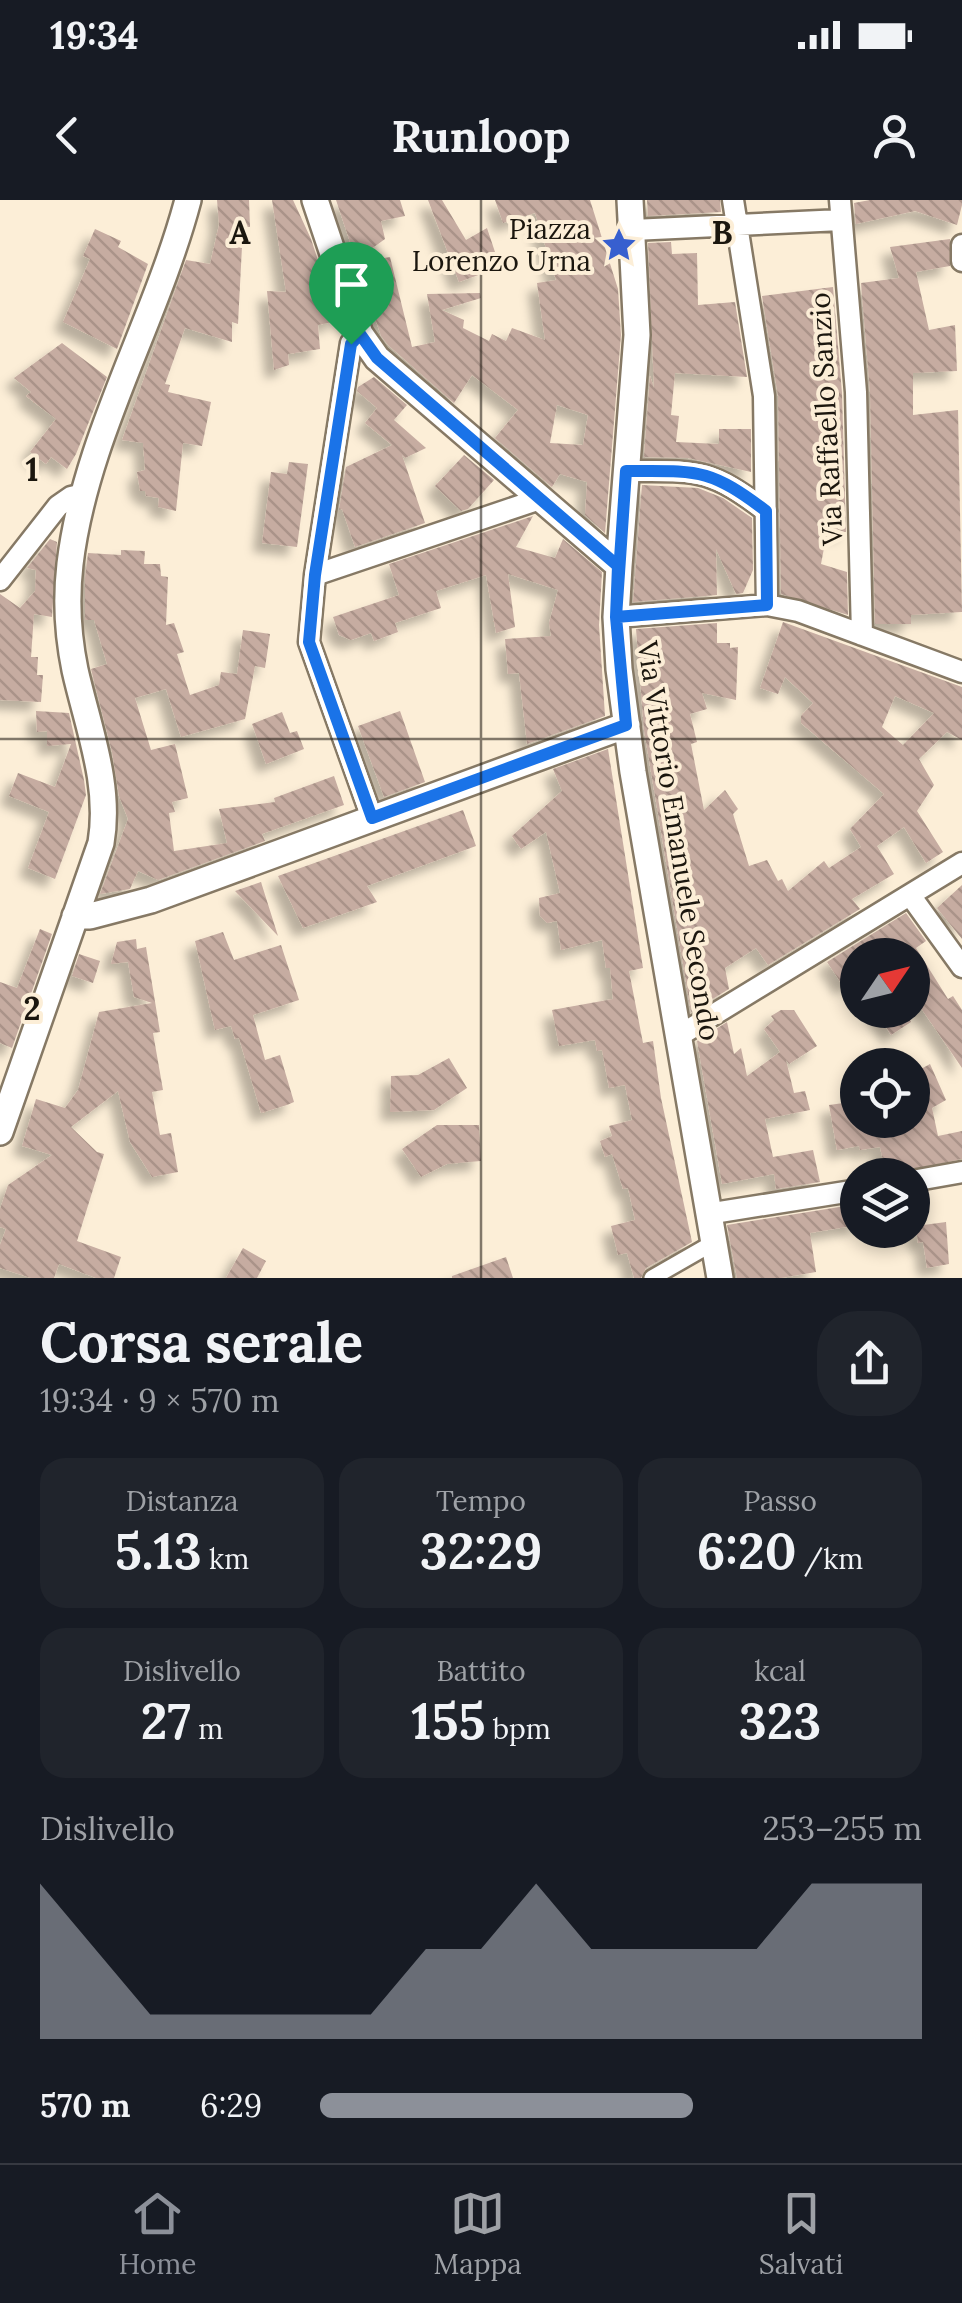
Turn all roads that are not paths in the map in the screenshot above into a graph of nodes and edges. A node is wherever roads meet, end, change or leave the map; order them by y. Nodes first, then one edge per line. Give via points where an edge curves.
1 (188, 200) edge
2 (315, 200) edge
3 (630, 200) edge
4 (733, 200) edge
5 (840, 210) edge
6 (736, 226) junction
7 (634, 230) junction
8 (962, 246) edge
9 (962, 260) edge
10 (360, 334) junction
11 (626, 471) junction
12 (84, 494) junction
13 (540, 498) junction
14 (766, 511) junction
15 (618, 566) junction
16 (315, 575) junction
17 (0, 580) edge
18 (767, 605) junction
19 (616, 617) junction
20 (862, 635) junction
21 (962, 672) edge
22 (626, 725) junction
23 (372, 818) junction
24 (962, 863) edge
25 (910, 895) junction
26 (75, 916) junction
27 (962, 966) edge
28 (678, 1037) junction
29 (0, 1132) edge
30 (962, 1172) edge
31 (930, 1177) edge
32 (840, 1193) edge
33 (707, 1214) junction
34 (713, 1243) junction
35 (652, 1278) edge
36 (720, 1278) edge

1 - 12 street
2 - 10 street
3 - 7 street, Via Vittorio Emanuele Secondo
4 - 6 street
5 - 6 street
5 - 20 street, Via Raffaello Sanzio via 856,392
6 - 7 street
6 - 14 street via 764,396
7 - 11 street, Via Vittorio Emanuele Secondo via 637,335
8 - 9 street
10 - 13 street via 377,358
10 - 16 street via 351,344
11 - 14 street via 702,472
11 - 15 street, Via Vittorio Emanuele Secondo
12 - 17 street via 58,506
12 - 26 street via 70,565 69,632 106,816
13 - 15 street
13 - 16 street
14 - 18 street
15 - 19 street, Via Vittorio Emanuele Secondo
16 - 23 street via 309,642
18 - 19 street
18 - 20 street
19 - 22 street, Via Vittorio Emanuele Secondo
20 - 21 street
22 - 23 street
22 - 28 street, Via Vittorio Emanuele Secondo
23 - 26 street via 151,900
24 - 25 street
25 - 27 street
25 - 28 street
26 - 29 street
28 - 33 street, Via Vittorio Emanuele Secondo
30 - 31 street
32 - 33 street
33 - 34 street, Via Vittorio Emanuele Secondo
34 - 35 street
34 - 36 street, Via Vittorio Emanuele Secondo

